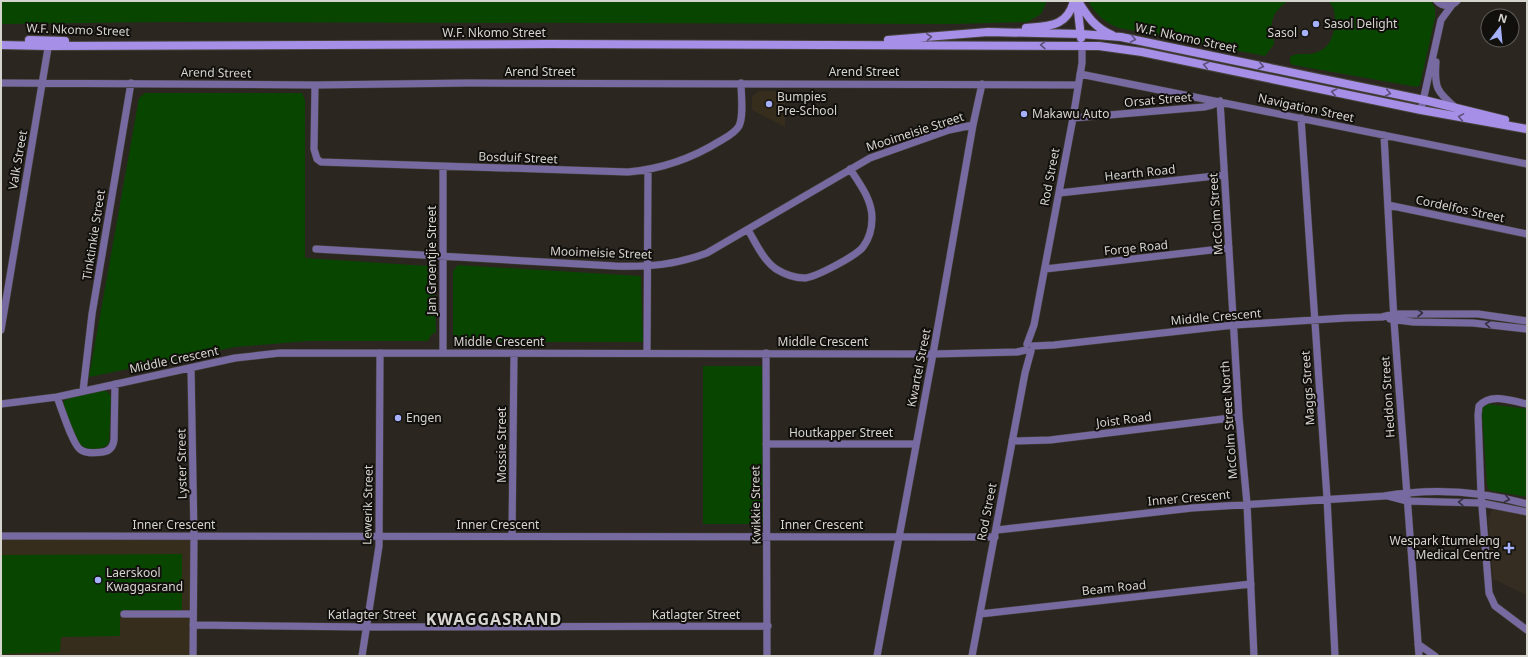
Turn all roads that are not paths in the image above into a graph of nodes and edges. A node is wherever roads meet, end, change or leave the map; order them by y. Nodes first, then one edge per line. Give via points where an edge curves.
1 (1076, 1) edge
2 (1438, 2) edge
3 (1455, 3) edge
4 (1441, 20) junction
5 (988, 32) junction
6 (1439, 32) junction
7 (1081, 34) junction
8 (1115, 36) junction
9 (1, 40) edge
10 (49, 43) junction
11 (1, 45) edge
12 (834, 45) junction
13 (1082, 46) junction
14 (1080, 74) junction
15 (1, 83) edge
16 (131, 83) junction
17 (741, 83) junction
18 (43, 84) junction
19 (982, 84) junction
20 (315, 85) junction
21 (1078, 85) junction
22 (1424, 100) junction
23 (1220, 101) junction
24 (1457, 108) junction
25 (1421, 110) junction
26 (1073, 118) junction
27 (1301, 118) junction
28 (973, 125) junction
29 (1527, 125) edge
30 (1527, 129) edge
31 (1384, 135) junction
32 (1527, 164) edge
33 (443, 167) junction
34 (850, 169) junction
35 (648, 170) junction
36 (1224, 175) junction
37 (1059, 193) junction
38 (1388, 206) junction
39 (748, 230) junction
40 (1527, 234) edge
41 (1229, 248) junction
42 (316, 249) dead end
43 (444, 257) junction
44 (646, 267) junction
45 (1044, 269) junction
46 (1394, 317) junction
47 (1314, 320) junction
48 (1527, 321) edge
49 (1414, 322) junction
50 (1234, 325) junction
51 (1527, 329) edge
52 (1, 330) edge
53 (1395, 332) junction
54 (1029, 348) junction
55 (380, 353) junction
56 (443, 353) junction
57 (647, 353) junction
58 (766, 353) junction
59 (514, 354) junction
60 (933, 354) junction
61 (191, 368) junction
62 (115, 384) junction
63 (83, 391) junction
64 (57, 397) junction
65 (1, 404) edge
66 (1527, 404) edge
67 (1239, 417) junction
68 (1012, 440) junction
69 (766, 444) junction
70 (916, 444) junction
71 (1406, 492) junction
72 (1481, 494) junction
73 (1384, 496) junction
74 (1327, 498) junction
75 (1407, 501) junction
76 (1482, 503) junction
77 (1247, 504) junction
78 (1527, 504) edge
79 (1527, 512) edge
80 (996, 533) junction
81 (1, 536) edge
82 (194, 536) junction
83 (380, 536) junction
84 (512, 536) junction
85 (767, 536) junction
86 (899, 536) junction
87 (1251, 584) junction
88 (124, 614) dead end
89 (193, 614) junction
90 (980, 614) junction
91 (193, 625) junction
92 (768, 626) junction
93 (367, 627) junction
94 (1527, 630) edge
95 (1418, 644) junction
96 (193, 656) edge
97 (362, 656) edge
98 (768, 656) edge
99 (877, 656) edge
100 (972, 656) edge
101 (1250, 656) edge
102 (1254, 656) edge
103 (1335, 656) edge
104 (1419, 656) edge
105 (1435, 656) edge

1 - 5 main road via 1067,16 1052,26
1 - 7 main road, Rod Street
1 - 8 main road via 1092,22
2 - 3 street via 1444,6
2 - 4 street
3 - 4 street
4 - 6 street
5 - 7 main road, W.F. Nkomo Street
12 -> 5 main road, W.F. Nkomo Street
6 - 22 street
6 - 24 street via 1435,83 1444,97
7 - 8 main road, W.F. Nkomo Street
7 - 13 main road, Rod Street
8 -> 22 main road, W.F. Nkomo Street
9 - 10 main road, W.F. Nkomo Street
10 - 11 main road, W.F. Nkomo Street
10 - 12 main road, W.F. Nkomo Street
10 - 18 street, Valk Street
13 -> 12 main road, W.F. Nkomo Street
13 - 14 street, Rod Street
25 -> 13 main road, W.F. Nkomo Street via 1121,48
14 - 21 street, Rod Street
14 - 23 street, Navigation Street
15 - 18 street, Arend Street
16 - 18 street, Arend Street
16 - 20 street, Arend Street
16 - 63 street, Tinktinkie Street via 92,314
17 - 19 street, Arend Street
17 - 20 street, Arend Street
17 - 35 street, Bosduif Street via 741,118 735,132 697,154
18 - 52 street, Valk Street
19 - 21 street, Arend Street
19 - 28 street, Kwartel Street
20 - 33 street, Bosduif Street via 314,149 317,159 321,162
21 - 26 street, Rod Street
22 - 24 main road, W.F. Nkomo Street
22 - 25 street
23 - 26 street, Orsat Street via 1204,106
23 - 27 street, Navigation Street
23 - 36 street, McColm Street
24 - 29 main road, W.F. Nkomo Street
30 -> 25 main road, W.F. Nkomo Street
26 - 37 street, Rod Street
27 - 31 street, Navigation Street
27 - 47 street, Maggs Street
28 - 34 street, Mooimeisie Street via 949,130 880,153
28 - 60 street, Kwartel Street
31 - 32 street, Navigation Street
31 - 38 street, Heddon Street
33 - 35 street, Bosduif Street via 628,172
33 - 43 street, Jan Groentjie Street
34 - 39 street, Mooimeisie Street
34 - 39 street via 869,200 872,211 869,236 863,248 856,254 815,276 792,276 770,264
35 - 44 street
36 - 37 street, Hearth Road
36 - 41 street, McColm Street
37 - 45 street, Rod Street
38 - 40 street, Cordelfos Street
38 - 46 street, Heddon Street
39 - 44 street, Mooimeisie Street via 708,253 682,261
41 - 45 street, Forge Road
41 - 50 street, McColm Street
42 - 43 street, Mooimeisie Street
43 - 44 street, Mooimeisie Street
43 - 56 street, Jan Groentjie Street
44 - 57 street
45 - 54 street, Rod Street
46 - 47 street, Middle Crescent
46 -> 48 street, Middle Crescent via 1478,314
46 - 49 street, Middle Crescent
46 - 53 street, Heddon Street
47 - 50 street, Middle Crescent
47 - 74 street, Maggs Street
51 -> 49 street, Middle Crescent via 1473,323
49 - 53 street
50 - 54 street, Middle Crescent
50 - 67 street, McColm Street North
53 - 71 street, Heddon Street
54 - 60 street, Middle Crescent via 1001,352
54 - 68 street, Rod Street
55 - 56 street, Middle Crescent
55 - 61 street, Middle Crescent via 280,353 235,358
55 - 83 street, Lewerik Street
56 - 59 street, Middle Crescent
57 - 58 street, Middle Crescent
57 - 59 street, Middle Crescent
58 - 60 street, Middle Crescent
58 - 69 street, Kwikkie Street
59 - 84 street, Mossie Street
60 - 70 street, Kwartel Street
61 - 62 street, Middle Crescent
61 - 82 street, Lyster Street
62 - 63 street, Middle Crescent
62 - 64 street via 114,440 112,448 107,451 93,453 81,450 75,443
63 - 64 street, Middle Crescent
64 - 65 street, Middle Crescent
66 - 72 street via 1496,398 1488,399 1481,404 1478,410
67 - 68 street, Joist Road via 1050,440
67 - 77 street, McColm Street North
68 - 80 street, Rod Street
69 - 70 street, Houtkapper Street
69 - 85 street, Kwikkie Street
70 - 86 street, Kwartel Street
71 - 72 street, Inner Crescent
71 - 73 street, Inner Crescent
71 - 75 street, Heddon Street
72 - 76 street
72 -> 78 street, Inner Crescent
73 - 74 street, Inner Crescent
73 - 75 street, Inner Crescent
74 - 77 street, Inner Crescent
74 - 103 street, Maggs Street
76 -> 75 street, Inner Crescent
75 - 95 street, Heddon Street
76 - 79 street, Inner Crescent
76 - 94 street via 1491,598 1495,606
77 - 80 street, Inner Crescent via 1184,509
77 - 87 street, McColm Street North
80 - 86 street, Inner Crescent
80 - 90 street, Rod Street
81 - 82 street, Inner Crescent
82 - 83 street, Inner Crescent
82 - 89 street, Lyster Street
83 - 84 street, Inner Crescent
83 - 93 street, Lewerik Street
84 - 85 street, Inner Crescent
85 - 86 street, Inner Crescent
85 - 92 street, Kwikkie Street
86 - 99 street, Kwartel Street
87 - 90 street, Beam Road
87 - 102 street, McColm Street North
88 - 89 street
89 - 91 street, Lyster Street
90 - 100 street, Rod Street
91 - 93 street, Katlagter Street
91 - 96 street, Lyster Street
92 - 93 street, Katlagter Street
92 - 98 street, Kwikkie Street
93 - 97 street, Lewerik Street
95 - 104 street, Heddon Street
95 - 105 street
101 - 102 street

